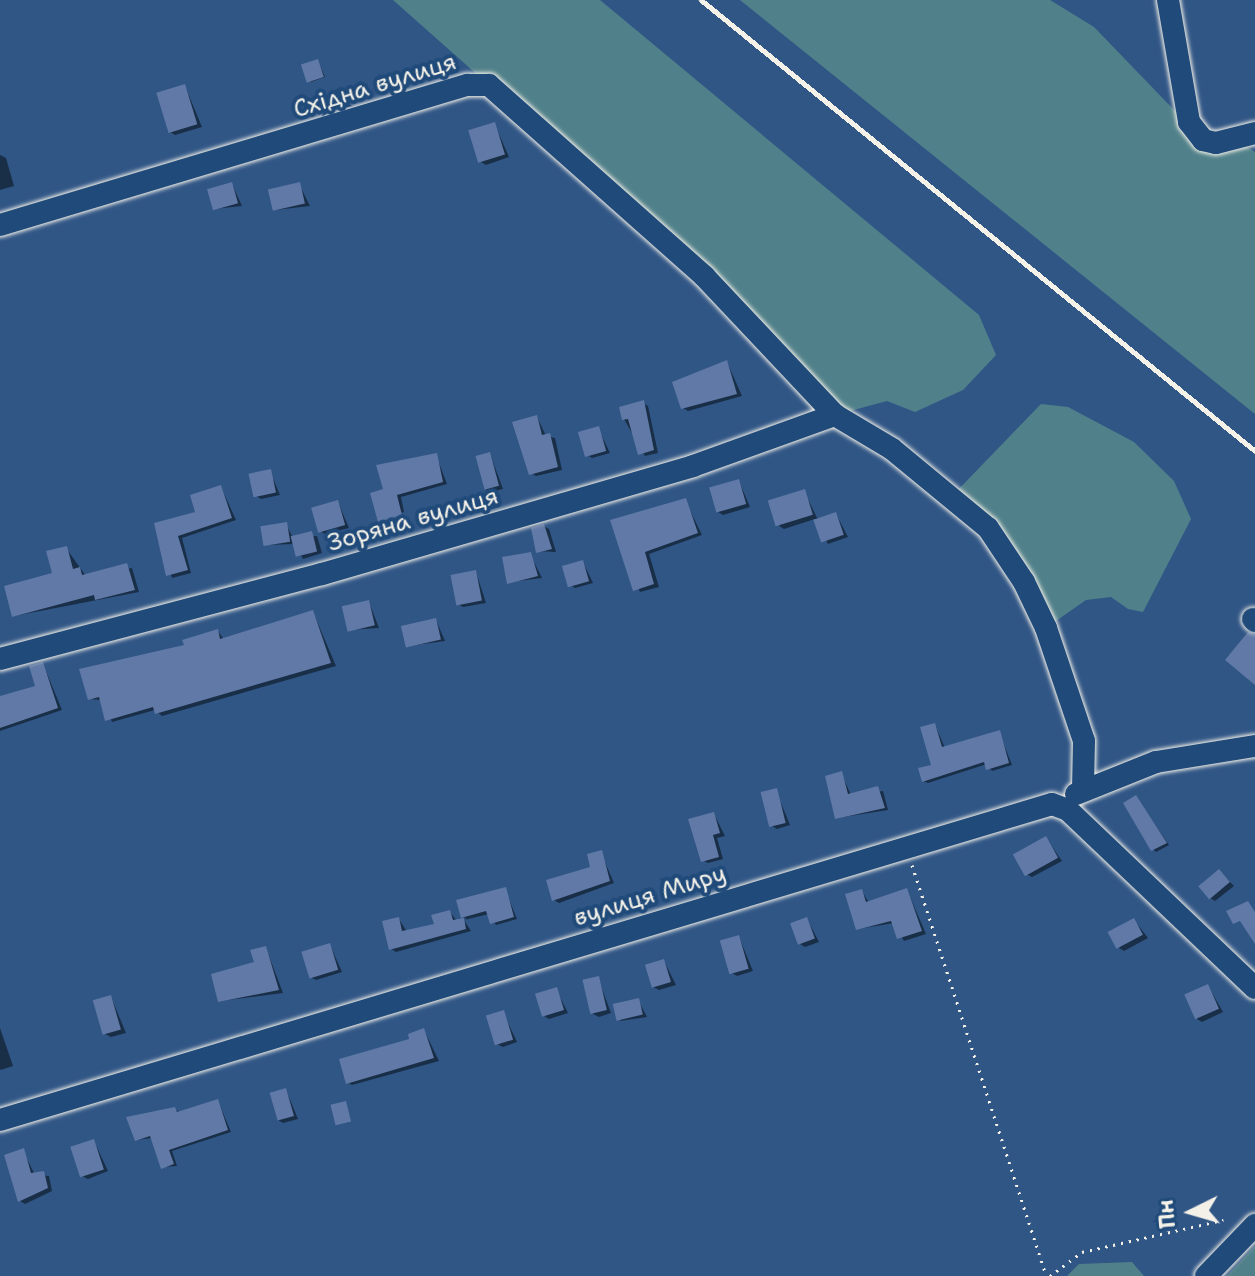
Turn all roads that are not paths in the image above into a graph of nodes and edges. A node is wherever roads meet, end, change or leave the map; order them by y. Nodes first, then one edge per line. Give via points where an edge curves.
1 (1168, 0) edge
2 (1245, 136) edge
3 (0, 225) edge
4 (835, 415) junction
5 (0, 659) edge
6 (1255, 746) edge
7 (1083, 788) junction
8 (1063, 806) junction
9 (1255, 988) edge
10 (0, 1120) edge
11 (1255, 1225) edge
12 (1206, 1276) edge

1 - 2 street via 1189,122 1203,140
3 - 4 street, Східна вулиця via 481,82 704,276
4 - 5 street, Зоряна вулиця via 693,466
4 - 7 street via 953,495 988,528 1024,582 1046,628 1084,741
6 - 7 street via 1156,762
7 - 8 street
8 - 9 street
8 - 10 street, вулиця Миру via 1037,806
11 - 12 street

